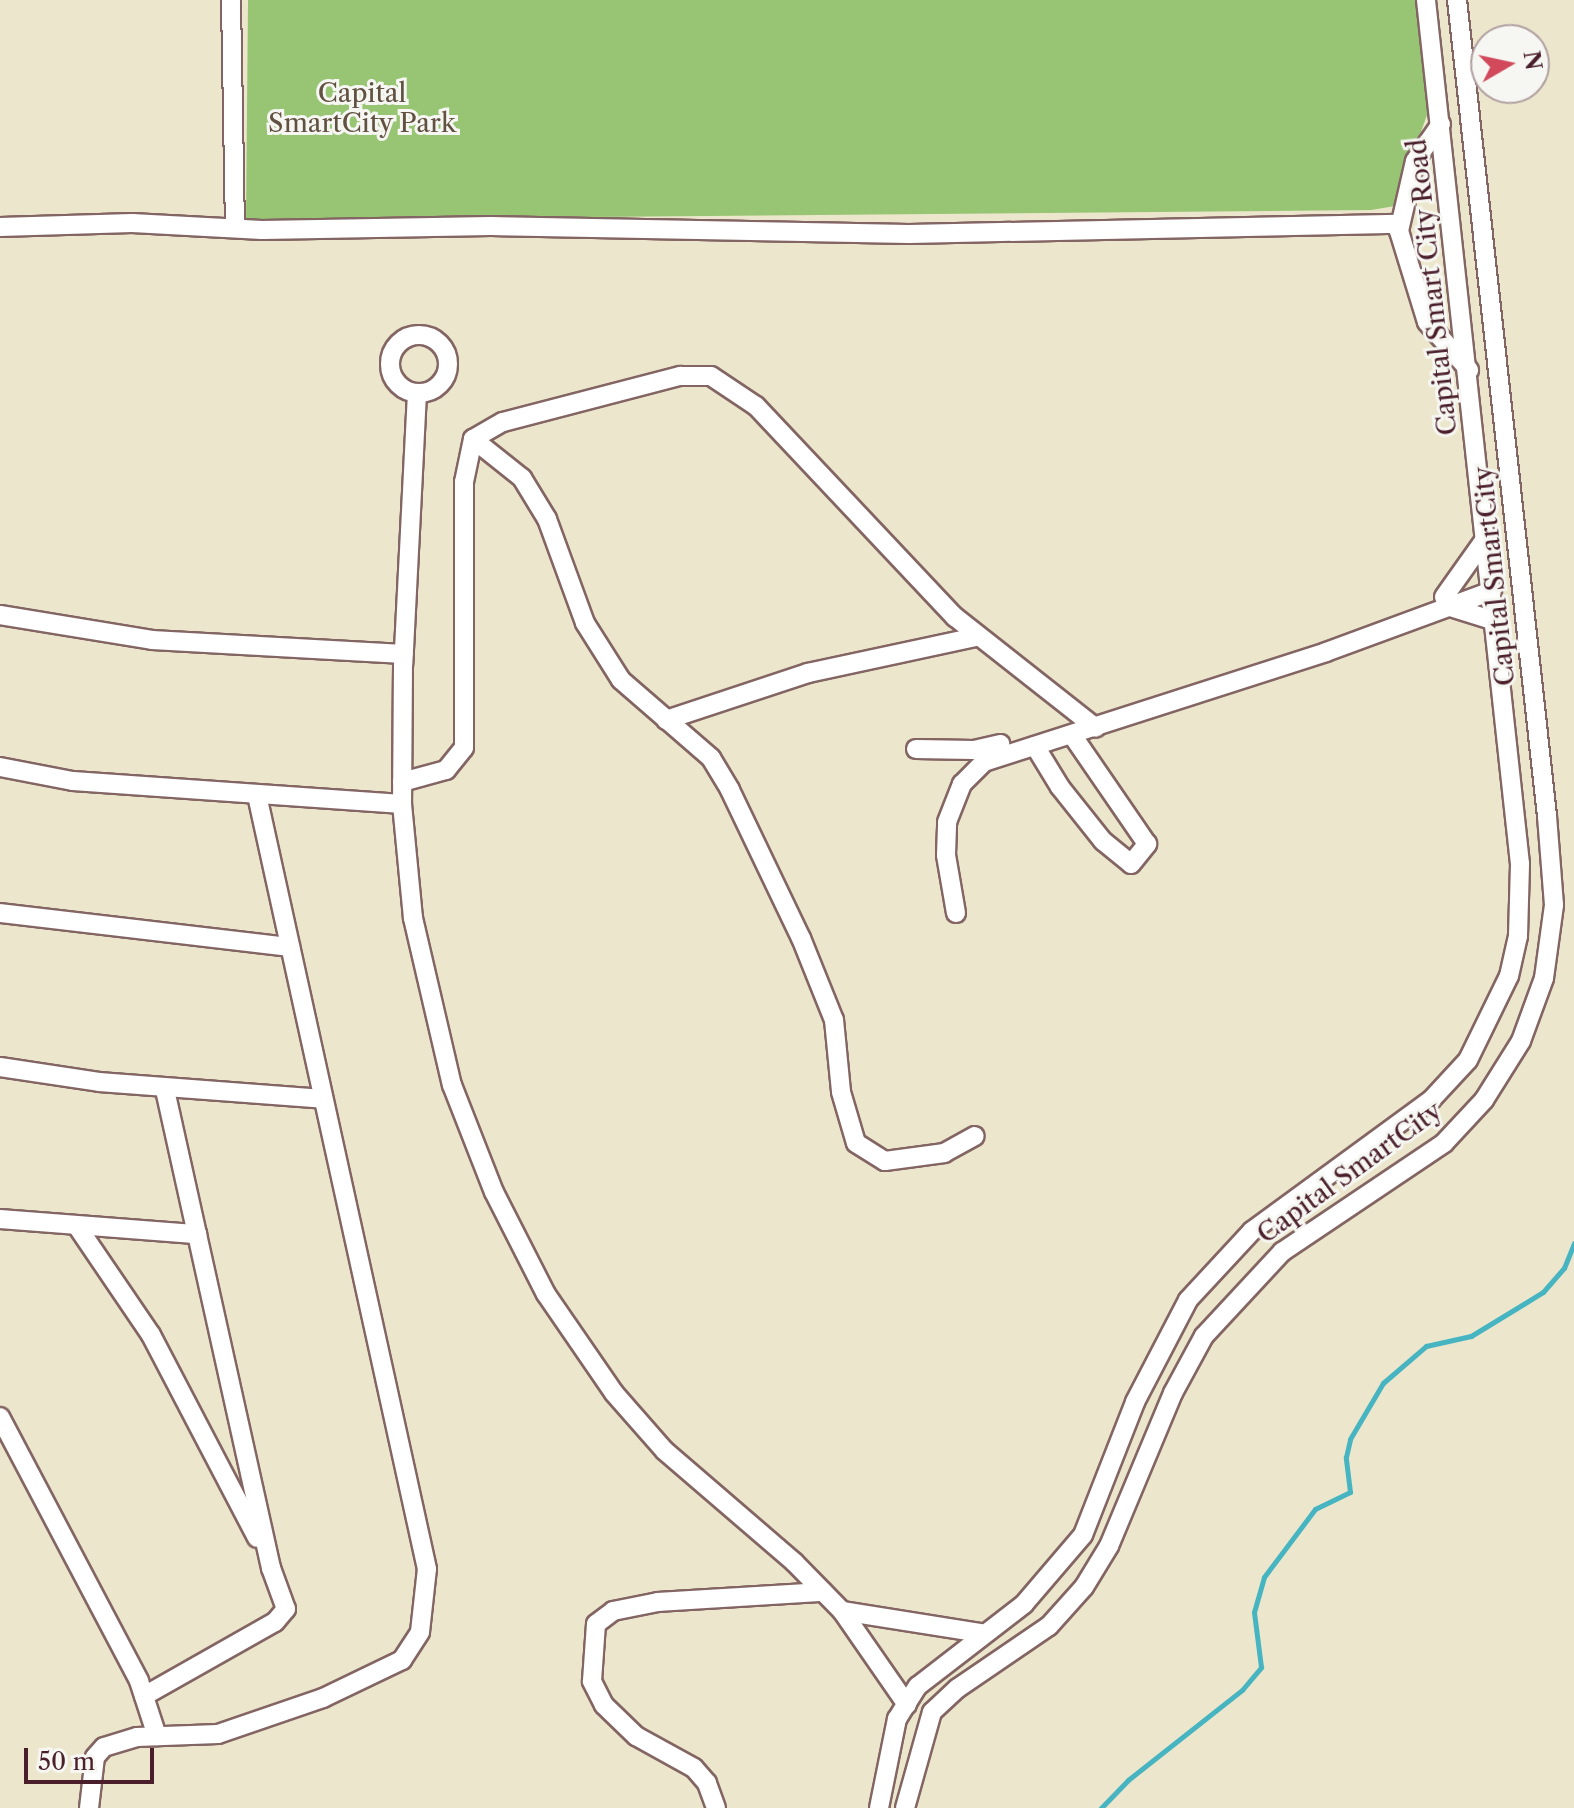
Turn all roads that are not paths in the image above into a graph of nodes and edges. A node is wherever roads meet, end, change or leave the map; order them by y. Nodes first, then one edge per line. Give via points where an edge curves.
1 (231, 0) edge
2 (1426, 0) edge
3 (1457, 0) edge
4 (1441, 124) junction
5 (1400, 224) junction
6 (0, 227) edge
7 (235, 228) junction
8 (1469, 370) junction
9 (417, 393) dead end
10 (473, 439) junction
11 (1486, 538) junction
12 (1491, 584) junction
13 (1447, 602) junction
14 (0, 615) edge
15 (1495, 621) junction
16 (976, 637) junction
17 (404, 654) junction
18 (666, 720) junction
19 (1090, 723) junction
20 (1072, 735) junction
21 (1035, 746) junction
22 (916, 749) dead end
23 (982, 756) junction
24 (0, 767) edge
25 (402, 782) junction
26 (257, 795) junction
27 (402, 804) junction
28 (0, 913) edge
29 (956, 913) dead end
30 (290, 947) junction
31 (0, 1067) edge
32 (165, 1089) junction
33 (323, 1099) junction
34 (975, 1136) dead end
35 (0, 1219) edge
36 (79, 1229) junction
37 (197, 1234) junction
38 (0, 1417) edge
39 (271, 1568) junction
40 (823, 1592) junction
41 (842, 1611) junction
42 (981, 1633) junction
43 (144, 1696) junction
44 (907, 1705) junction
45 (157, 1736) junction
46 (89, 1808) edge
47 (716, 1808) edge
48 (879, 1808) edge
49 (905, 1808) edge

1 - 7 street
2 - 4 street, Capital Smart City Road
3 - 49 street, Capital SmartCity via 1547,816 1554,905 1544,978 1521,1041 1484,1100 1444,1143 1282,1252 1204,1336 1173,1393 1109,1546 1084,1587 1049,1626 932,1712
4 - 5 street via 1415,161
4 - 8 street, Capital Smart City Road
5 - 7 street via 909,234 491,226
5 - 8 street via 1427,322
6 - 7 street via 132,223
8 - 11 street, Capital Smart City Road
9 - 17 street
10 - 16 street via 503,422 680,376 711,376 756,406
10 - 18 street via 522,478 547,519 601,653 621,680
10 - 25 street via 464,482 464,748 446,770
11 - 12 street, Capital Smart City Road
11 - 13 street
12 - 13 street
12 - 15 street, Capital Smart City Road
13 - 15 street
13 - 19 street
14 - 17 street via 152,640
15 - 42 street, Capital Smart City Road via 1520,864 1518,936 1494,1014 1468,1060 1431,1100 1285,1203 1188,1300 1135,1402 1083,1535 1050,1579
16 - 18 street via 853,661
16 - 19 street
17 - 25 street
18 - 34 street via 711,758 801,938 834,1020 841,1092 856,1143 885,1161 944,1153
19 - 20 street
19 - 23 street
20 - 21 street
20 - 21 street via 1147,844 1131,864 1126,866 1094,830
21 - 23 street
22 - 23 street
23 - 29 street via 962,784 947,822 946,855
24 - 26 street via 73,781
25 - 27 street
26 - 27 street
26 - 30 street
27 - 40 street via 413,918 452,1085 494,1192 546,1294 614,1393 665,1451
28 - 30 street
30 - 33 street
31 - 32 street
32 - 33 street
32 - 37 street
33 - 45 street via 427,1569 420,1632 402,1660 336,1693 218,1734
35 - 36 street
36 - 37 street
36 - 39 street via 151,1335
37 - 39 street
38 - 43 street
39 - 43 street via 286,1609 275,1622
40 - 41 street
40 - 47 street via 658,1602 613,1611 596,1624 592,1681 604,1705 636,1736 694,1768 707,1783
41 - 42 street
41 - 44 street
42 - 44 street, Capital Smart City Road via 918,1686
43 - 45 street
44 - 48 street, Capital Smart City Road via 897,1719
45 - 46 street via 113,1743 95,1757

